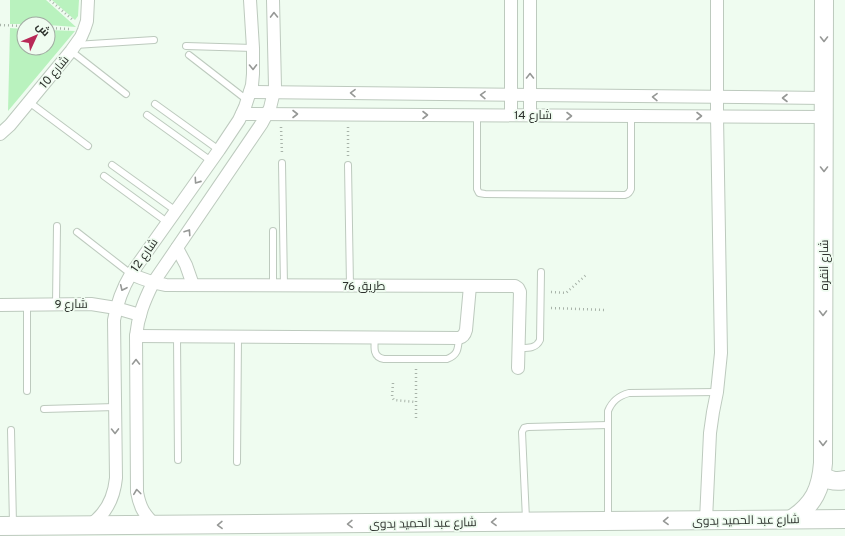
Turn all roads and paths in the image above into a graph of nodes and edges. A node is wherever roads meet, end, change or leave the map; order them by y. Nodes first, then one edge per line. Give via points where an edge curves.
1 (50, 0) edge
2 (88, 0) edge
3 (250, 0) edge
4 (273, 0) edge
5 (511, 0) edge
6 (530, 0) edge
7 (717, 0) edge
8 (824, 0) edge
9 (0, 25) edge
10 (16, 26) edge
11 (56, 28) edge
12 (84, 30) junction
13 (154, 40) dead end
14 (186, 46) dead end
15 (73, 48) junction
16 (253, 48) junction
17 (189, 55) dead end
18 (274, 93) junction
19 (126, 94) dead end
20 (511, 95) junction
21 (530, 95) junction
22 (249, 96) junction
23 (717, 97) junction
24 (824, 98) junction
25 (29, 102) junction
26 (155, 104) dead end
27 (242, 114) junction
28 (267, 114) junction
29 (147, 115) dead end
30 (477, 115) junction
31 (510, 115) junction
32 (530, 116) junction
33 (631, 116) junction
34 (717, 116) junction
35 (824, 117) junction
36 (281, 132) dead end
37 (348, 132) dead end
38 (0, 134) edge
39 (88, 146) dead end
40 (219, 150) junction
41 (282, 152) dead end
42 (348, 153) dead end
43 (211, 162) junction
44 (282, 162) dead end
45 (112, 165) dead end
46 (348, 165) dead end
47 (104, 176) dead end
48 (176, 211) junction
49 (167, 222) junction
50 (57, 226) dead end
51 (273, 231) dead end
52 (78, 232) dead end
53 (177, 248) junction
54 (541, 272) dead end
55 (131, 274) junction
56 (586, 276) dead end
57 (153, 283) junction
58 (192, 285) junction
59 (279, 285) junction
60 (350, 286) junction
61 (470, 286) junction
62 (541, 291) junction
63 (27, 304) junction
64 (56, 304) junction
65 (0, 305) edge
66 (116, 308) junction
67 (541, 308) junction
68 (606, 310) dead end
69 (140, 315) junction
70 (136, 336) junction
71 (177, 337) junction
72 (238, 337) junction
73 (375, 338) junction
74 (459, 338) junction
75 (518, 348) junction
76 (416, 359) junction
77 (518, 368) dead end
78 (393, 383) dead end
79 (27, 391) dead end
80 (717, 392) junction
81 (416, 402) junction
82 (115, 407) junction
83 (44, 409) dead end
84 (416, 418) dead end
85 (608, 425) junction
86 (11, 430) dead end
87 (178, 460) dead end
88 (237, 462) dead end
89 (822, 476) junction
90 (845, 480) edge
91 (792, 519) junction
92 (845, 519) edge
93 (706, 520) junction
94 (608, 521) junction
95 (526, 522) junction
96 (6, 526) edge
97 (88, 526) junction
98 (155, 526) junction

1 - 12 path
2 - 12 street, شارع 10
3 - 16 street, شارع 12
18 -> 4 street, شارع 12
5 - 20 street
21 -> 6 street
7 - 23 street
8 -> 24 main road, شارع انقره
9 - 10 path
11 - 12 path
12 - 15 street, شارع 10
13 - 15 lane
14 - 16 lane
15 - 19 lane
15 - 25 street, شارع 10
16 -> 22 street, شارع 12 via 253,74
17 - 22 lane
20 -> 18 street, شارع 14
18 - 22 street, شارع 14
18 - 28 street, شارع 12
20 - 21 street, شارع 14
20 - 31 street
23 -> 21 street, شارع 14
21 - 32 street
22 - 27 street, شارع 12
24 -> 23 street, شارع 14
23 - 34 street
24 - 35 main road, شارع انقره
25 - 38 street, شارع 10
25 - 39 lane
26 - 40 lane
27 - 28 street, شارع 14
27 - 40 street, شارع 12
28 -> 30 street, شارع 14
53 -> 28 street, شارع 12
29 - 43 lane
30 - 31 street, شارع 14
30 - 33 lane via 477,189 481,194 622,195 631,191
31 - 32 street, شارع 14
32 -> 33 street, شارع 14
33 -> 34 street, شارع 14
34 - 35 street, شارع 14
34 - 80 street via 721,353
35 -> 89 main road, شارع انقره
36 - 41 path
37 - 42 path
40 - 43 street, شارع 12
43 -> 48 street, شارع 12
44 - 59 lane
45 - 48 lane
46 - 60 lane
47 - 49 lane
48 - 49 street, شارع 12
49 - 55 street, شارع 12
50 - 64 lane
51 - 59 lane
52 - 55 lane
53 - 57 street, شارع 12
53 - 58 street
54 - 62 lane
55 - 57 street, طريق 76
55 -> 66 street, شارع 12 via 122,289
56 - 62 path via 566,293
57 - 58 street, طريق 76
57 - 69 street, شارع 12
58 - 59 street, طريق 76
59 - 60 street, طريق 76
60 - 61 street, طريق 76
61 - 74 street via 466,330
61 - 75 street, طريق 76 via 518,288
62 - 67 lane
63 - 64 street, شارع 9
63 - 65 street, شارع 9
63 - 79 lane
64 - 66 street, شارع 9 via 91,304
66 - 69 street, شارع 9
66 - 82 street, شارع 12
67 - 68 path
67 - 75 lane via 539,343 534,347
69 - 70 street, شارع 12
70 - 71 street
98 -> 70 street, شارع 12 via 145,515 137,492
71 - 72 street
71 - 87 lane
72 - 73 street
72 - 88 lane
73 - 74 street
73 - 76 lane via 375,352 380,358
74 - 76 lane via 458,350 452,357
75 - 77 street, طريق 76
76 - 81 path
78 - 81 path via 394,400
80 - 85 lane via 624,394 611,405 608,411
80 - 93 street via 710,433
81 - 84 path
82 - 83 lane
82 -> 97 street, شارع 12 via 115,486 106,509
85 - 94 lane
85 - 95 lane via 524,428 522,432
86 - 96 lane
89 - 90 main road via 832,481
89 - 91 main road, شارع انقره via 812,501
91 - 92 main road, شارع عبد الحميد بدوى
91 - 93 main road, شارع عبد الحميد بدوى
93 -> 94 main road, شارع عبد الحميد بدوى
94 - 95 main road, شارع عبد الحميد بدوى
95 -> 98 main road, شارع عبد الحميد بدوى
96 - 97 main road, شارع عبد الحميد بدوى
97 - 98 main road, شارع عبد الحميد بدوى

